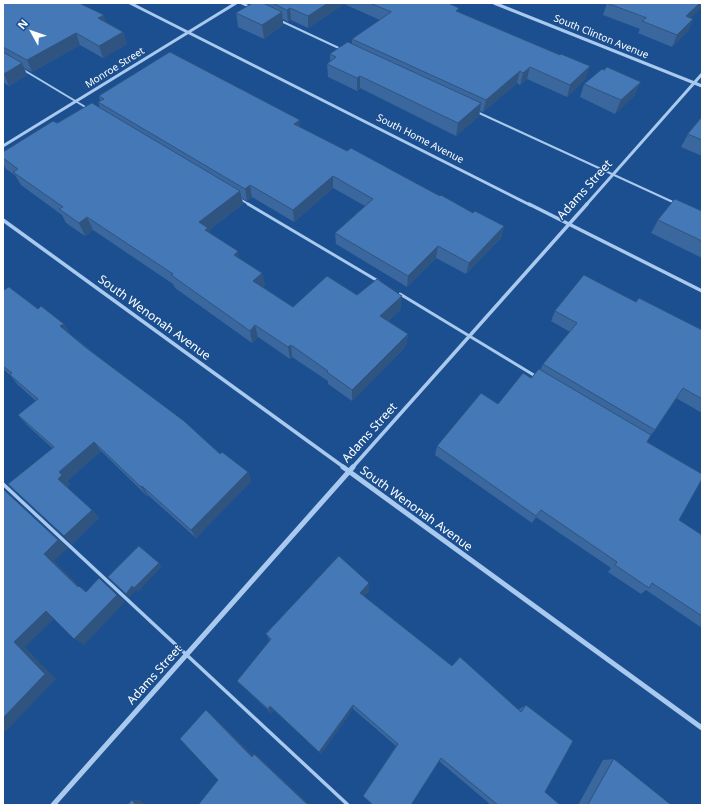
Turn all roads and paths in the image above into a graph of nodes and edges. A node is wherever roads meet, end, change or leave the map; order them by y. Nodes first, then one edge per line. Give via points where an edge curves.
1 (130, 3) edge
2 (236, 3) edge
3 (241, 3) edge
4 (494, 3) edge
5 (254, 9) edge
6 (276, 19) edge
7 (188, 32) junction
8 (348, 52) edge
9 (16, 66) edge
10 (702, 74) edge
11 (694, 82) junction
12 (702, 86) edge
13 (76, 102) junction
14 (470, 109) edge
15 (92, 111) edge
16 (3, 146) edge
17 (612, 174) junction
18 (236, 197) edge
19 (681, 206) edge
20 (3, 220) edge
21 (569, 223) junction
22 (380, 282) edge
23 (393, 291) edge
24 (702, 291) edge
25 (469, 336) junction
26 (541, 379) edge
27 (348, 472) junction
28 (3, 484) edge
29 (187, 654) junction
30 (702, 728) edge
31 (53, 805) edge
32 (348, 805) edge

1 - 7 street, South Home Avenue
2 - 7 street, Monroe Street
3 - 5 lane
4 - 11 street, South Clinton Avenue
6 - 8 lane
7 - 13 street, Monroe Street
7 - 21 street, South Home Avenue
9 - 13 lane
10 - 11 street, Adams Street
11 - 12 street, South Clinton Avenue
11 - 17 street, Adams Street
13 - 15 lane
13 - 16 street, Monroe Street
14 - 17 lane
17 - 19 lane
17 - 21 street, Adams Street
18 - 22 lane
20 - 27 street, South Wenonah Avenue
21 - 24 street, South Home Avenue
21 - 25 street, Adams Street
23 - 25 lane
25 - 26 lane
25 - 27 street, Adams Street
27 - 29 street, Adams Street
27 - 30 street, South Wenonah Avenue
28 - 29 lane
29 - 31 street, Adams Street
29 - 32 lane

